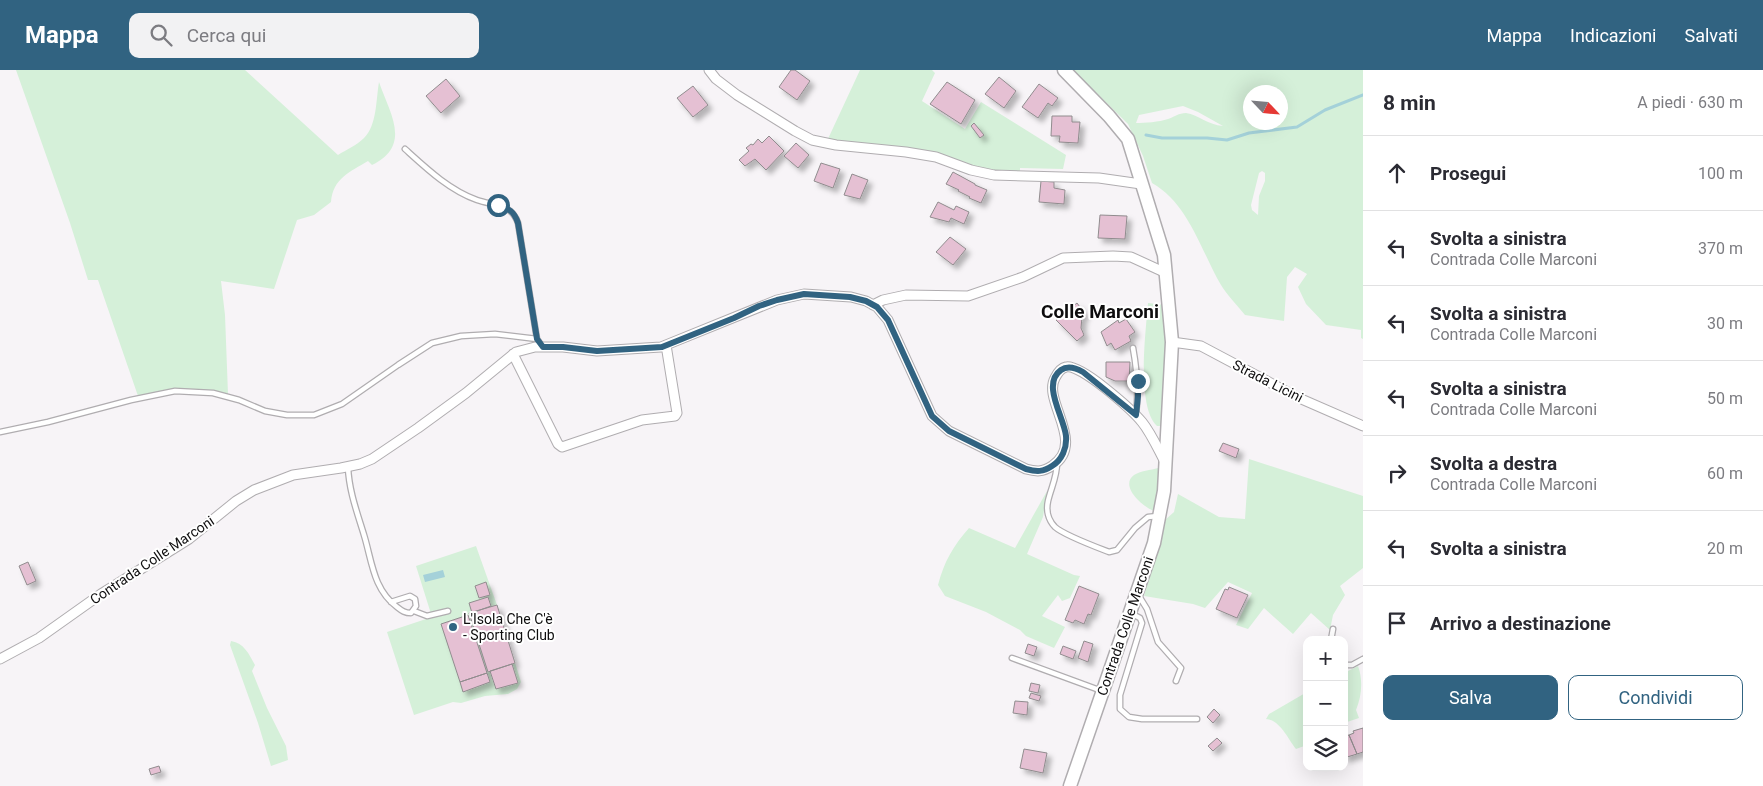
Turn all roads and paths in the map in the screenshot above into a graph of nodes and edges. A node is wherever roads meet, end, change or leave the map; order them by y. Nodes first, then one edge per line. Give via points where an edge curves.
1 (709, 70) edge
2 (1064, 70) edge
3 (405, 149) dead end
4 (1140, 184) junction
5 (1166, 273) junction
6 (873, 305) junction
7 (1172, 342) junction
8 (540, 343) junction
9 (666, 345) junction
10 (1133, 348) dead end
11 (513, 354) junction
12 (1136, 415) junction
13 (1363, 426) edge
14 (0, 432) edge
15 (1165, 462) junction
16 (1057, 463) junction
17 (348, 466) junction
18 (1159, 515) junction
19 (1137, 593) junction
20 (391, 602) junction
21 (414, 611) junction
22 (448, 611) dead end
23 (1130, 613) junction
24 (1333, 629) dead end
25 (1332, 636) edge
26 (1012, 658) dead end
27 (0, 659) edge
28 (1363, 659) edge
29 (1348, 665) edge
30 (1176, 681) dead end
31 (1103, 691) junction
32 (1197, 719) dead end
33 (1070, 786) edge

1 - 4 street via 737,95 812,140 936,157 994,175 1099,178
2 - 4 street, Contrada Colle Marconi via 1128,139
3 - 8 lane via 454,188 476,200 510,209 515,215
4 - 5 street, Contrada Colle Marconi via 1148,201
5 - 6 street via 1131,257 1063,258 1024,277 968,296 906,295
5 - 7 street, Contrada Colle Marconi
6 - 9 street, Contrada Colle Marconi via 850,297 804,294 759,306
6 - 16 street, Contrada Colle Marconi via 888,320 932,416 949,431 1026,469 1043,471
7 - 13 street, Strada Licini via 1201,346 1299,398
7 - 15 street, Contrada Colle Marconi
8 - 9 street, Contrada Colle Marconi via 597,351
8 - 11 street, Contrada Colle Marconi
8 - 14 lane via 496,334 461,336 432,343 342,404 314,415 265,411 213,392 175,391
9 - 11 street via 675,416 642,420 562,447
10 - 12 lane via 1138,389
11 - 17 street, Contrada Colle Marconi via 418,428 372,459
12 - 15 street
12 - 16 street via 1083,372 1066,367 1052,383 1066,435 1063,454
15 - 18 street, Contrada Colle Marconi
16 - 18 lane via 1048,513 1056,527 1065,532 1109,552 1117,550 1148,517
17 - 20 lane via 354,506 373,573
17 - 27 street, Contrada Colle Marconi via 293,475 254,490 189,539 39,638
18 - 19 street, Contrada Colle Marconi via 1154,543
19 - 23 street, Contrada Colle Marconi
19 - 30 lane via 1147,609 1158,642 1181,668
20 - 21 lane via 404,612
20 - 21 lane via 414,597
21 - 22 lane via 427,616
23 - 31 street, Contrada Colle Marconi
23 - 32 lane via 1140,618 1142,623 1120,696 1120,709 1129,717 1142,719
24 - 25 lane
26 - 31 lane
28 - 29 lane
31 - 33 street, Contrada Colle Marconi

